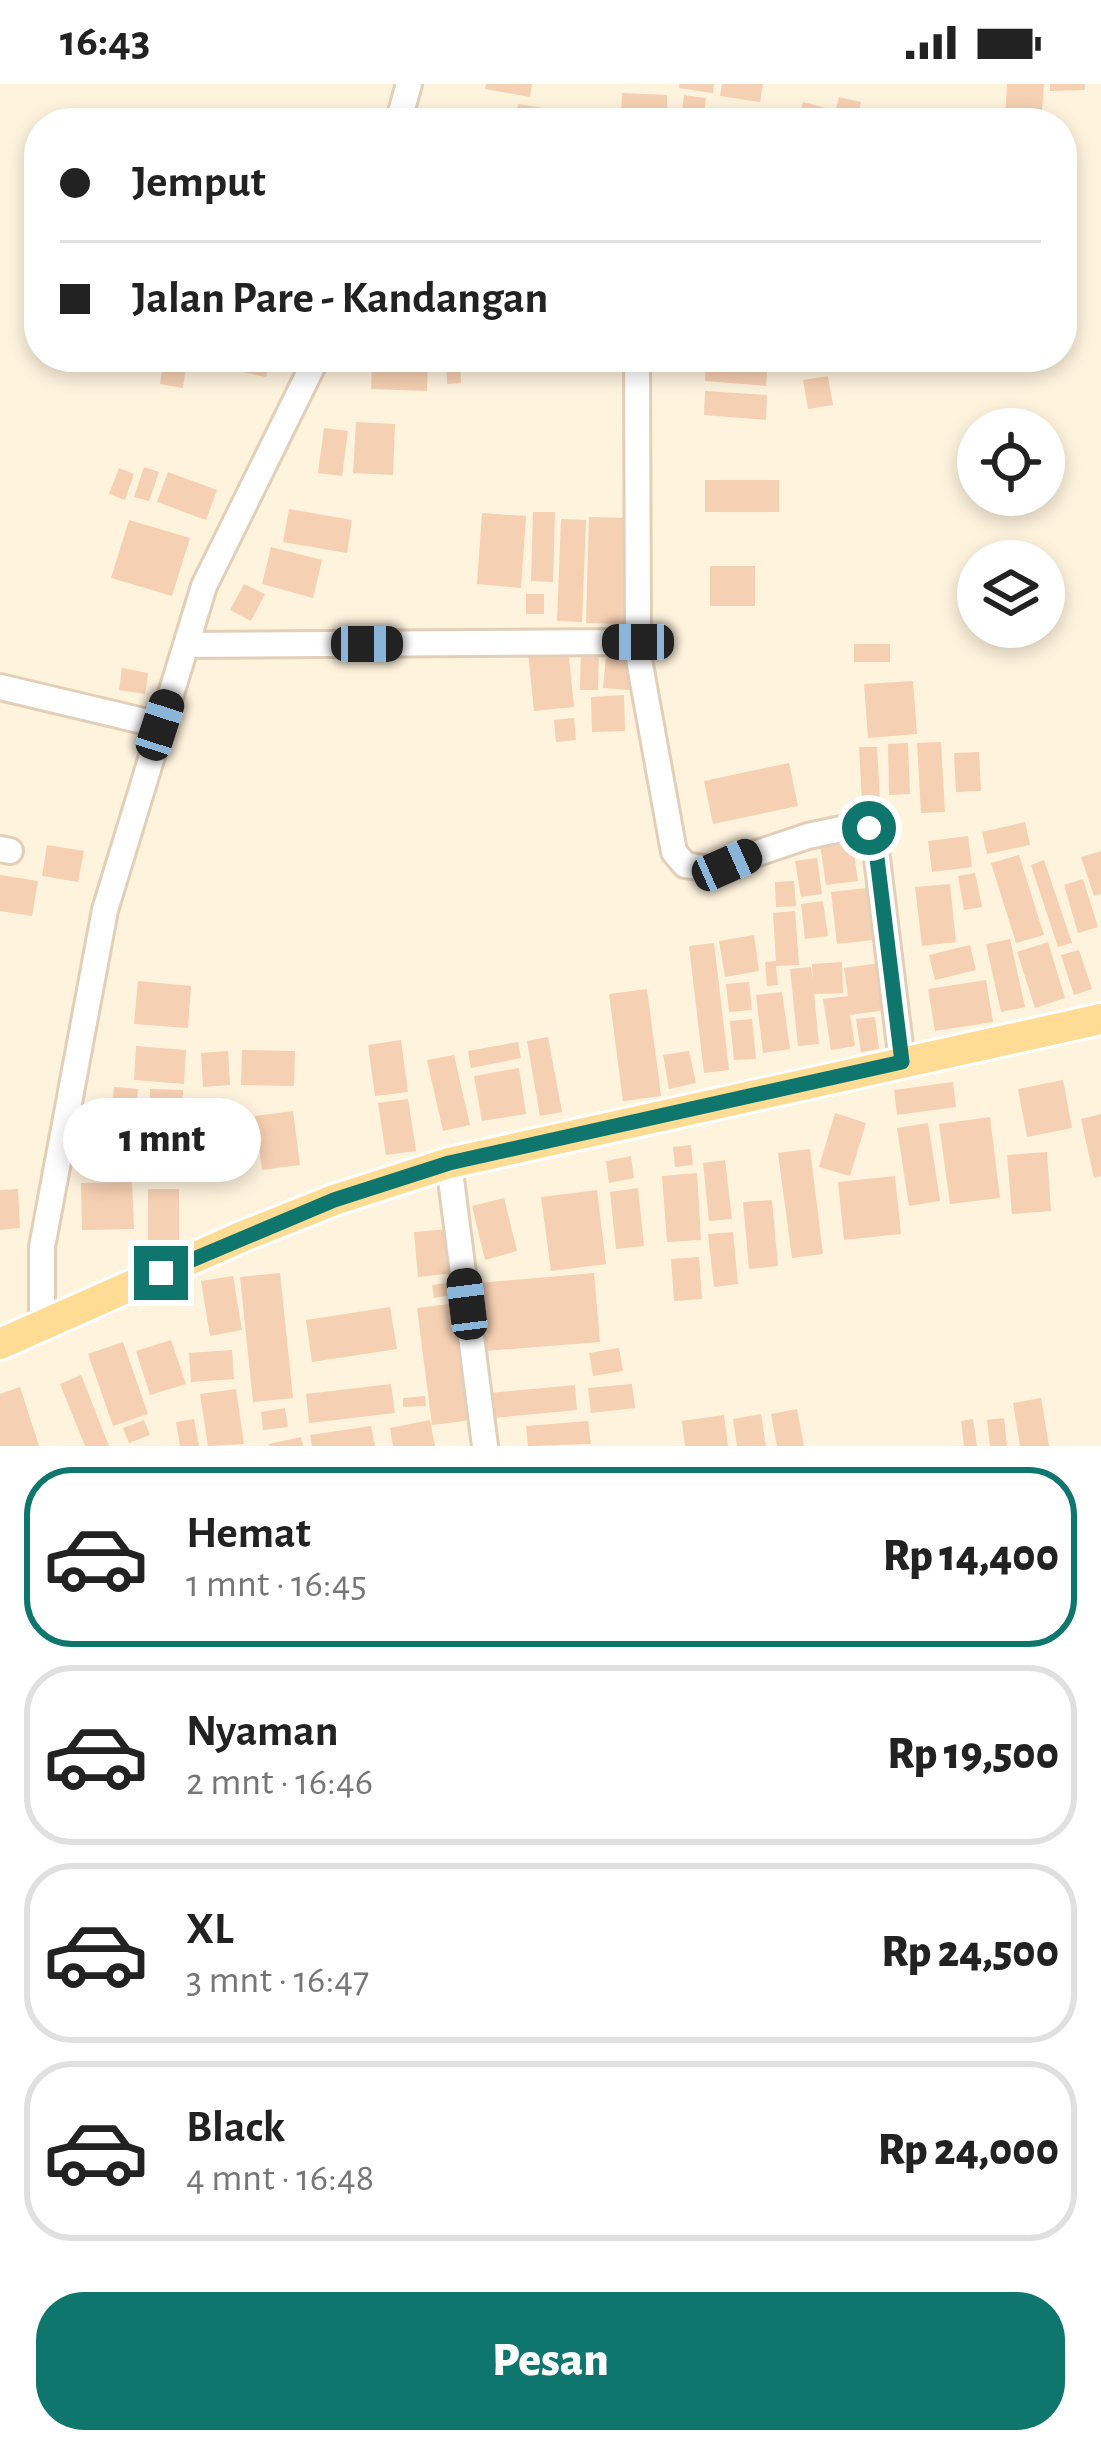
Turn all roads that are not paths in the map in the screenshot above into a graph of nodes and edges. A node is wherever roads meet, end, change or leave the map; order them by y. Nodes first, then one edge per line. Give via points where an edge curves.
1 (310, 372) edge
2 (637, 372) edge
3 (638, 642) junction
4 (186, 645) junction
5 (0, 687) edge
6 (160, 725) junction
7 (1101, 1018) edge
8 (902, 1062) junction
9 (449, 1163) junction
10 (43, 1325) junction
11 (0, 1344) edge
12 (485, 1446) edge

1 - 4 street via 203,586
2 - 3 street
3 - 4 street
3 - 8 street via 669,839 685,865 710,869 832,830 872,831
4 - 6 street
5 - 6 street
6 - 10 street via 105,910 42,1247
7 - 8 main road
8 - 9 main road
9 - 10 main road via 334,1200
9 - 12 street
10 - 11 main road

